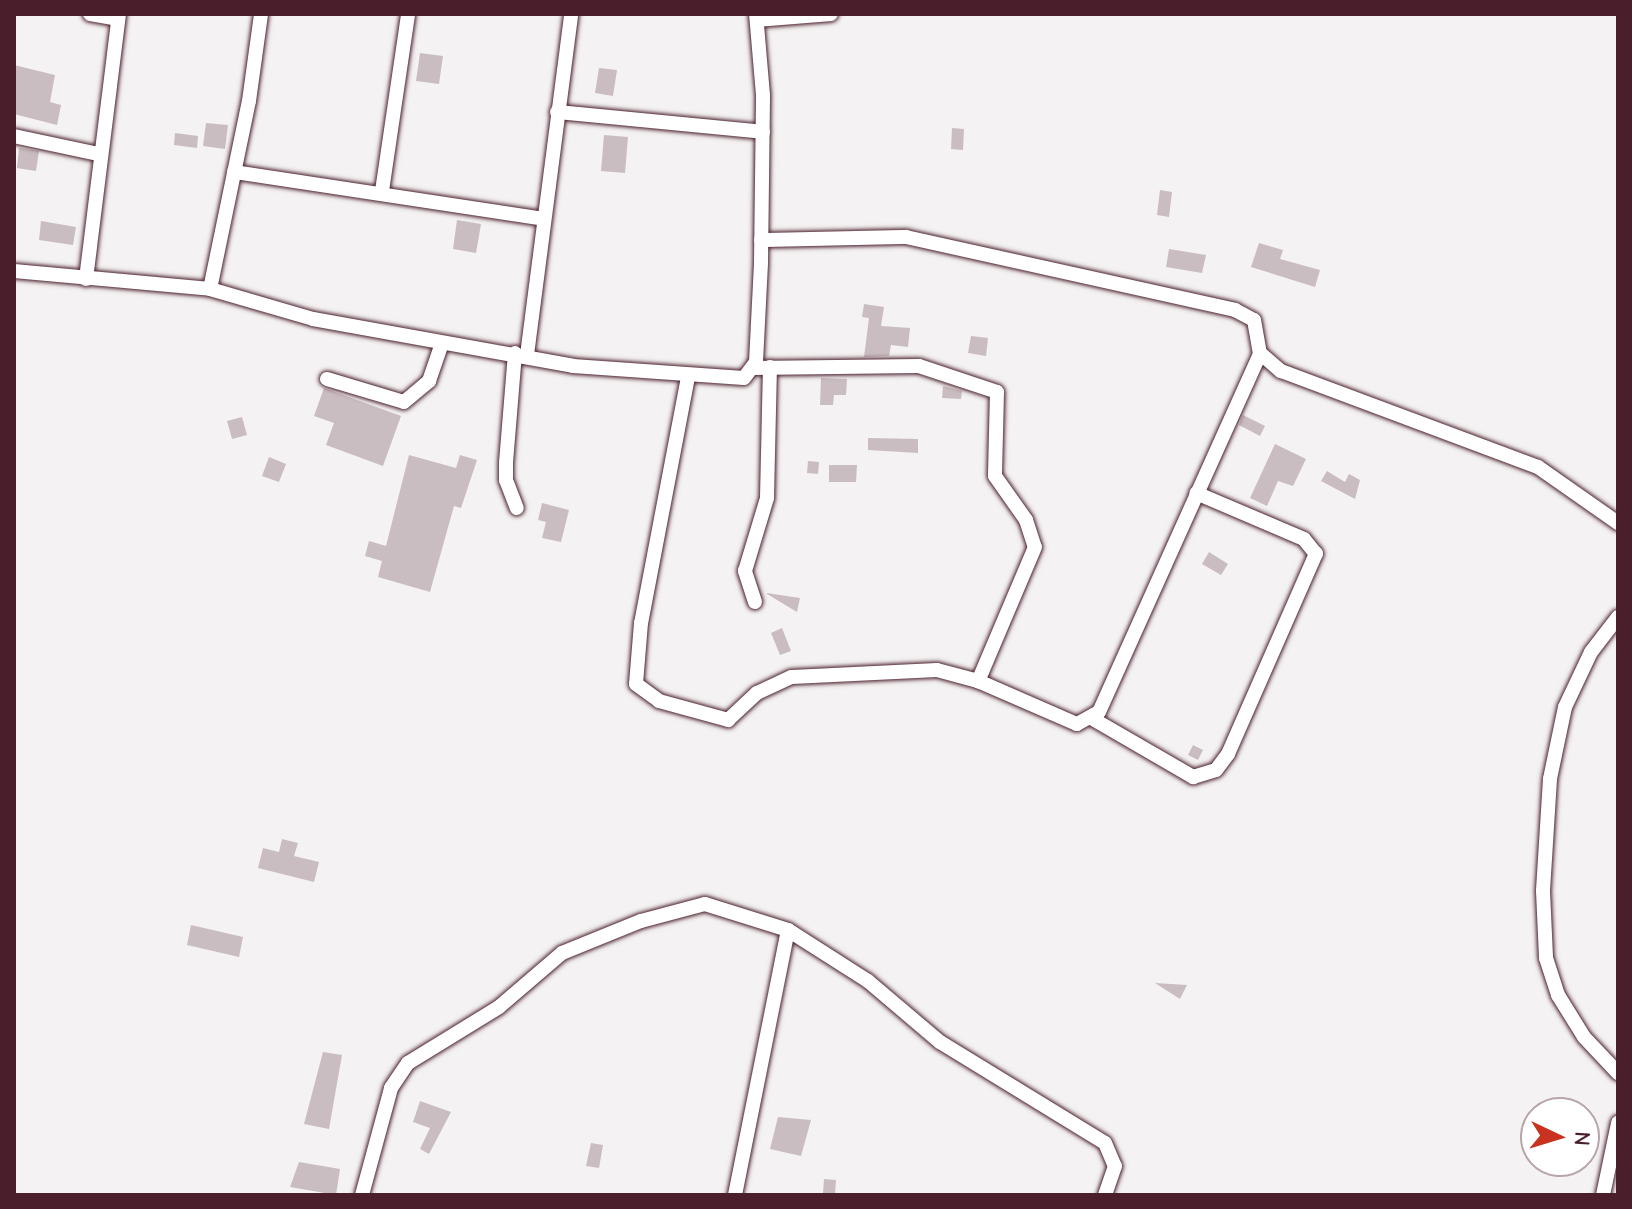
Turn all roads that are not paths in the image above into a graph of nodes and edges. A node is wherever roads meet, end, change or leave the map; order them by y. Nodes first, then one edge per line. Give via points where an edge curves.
1 (90, 14) edge
2 (261, 14) edge
3 (408, 14) edge
4 (571, 14) edge
5 (831, 14) edge
6 (118, 16) edge
7 (757, 17) edge
8 (557, 112) junction
9 (763, 132) junction
10 (14, 136) edge
11 (99, 154) junction
12 (234, 172) junction
13 (382, 191) junction
14 (543, 219) junction
15 (761, 240) junction
16 (14, 271) edge
17 (86, 279) junction
18 (210, 289) junction
19 (442, 343) junction
20 (1260, 353) junction
21 (521, 354) junction
22 (770, 367) junction
23 (753, 368) junction
24 (688, 377) junction
25 (327, 379) dead end
26 (1196, 493) junction
27 (517, 508) dead end
28 (1618, 523) edge
29 (755, 602) dead end
30 (1618, 617) edge
31 (978, 681) junction
32 (1093, 719) junction
33 (788, 930) junction
34 (1618, 1073) edge
35 (1618, 1123) edge
36 (1609, 1188) edge
37 (362, 1195) edge
38 (735, 1195) edge
39 (1105, 1195) edge

1 - 6 street
2 - 12 street
3 - 13 street
4 - 8 street
5 - 7 street
6 - 11 street
7 - 9 street
8 - 9 street
8 - 14 street
9 - 15 street
10 - 11 street
11 - 17 street
12 - 13 street
12 - 18 street
13 - 14 street
14 - 21 street
15 - 20 street via 906,237 1224,307 1254,320
15 - 23 street
16 - 17 street
17 - 18 street
18 - 19 street via 271,309
19 - 21 street
19 - 25 street via 429,381 404,402
20 - 26 street
20 - 28 street via 1281,371 1538,467
21 - 24 street via 573,366
21 - 27 street via 506,462 506,480
22 - 23 street
22 - 29 street via 767,498 745,571
22 - 31 street via 928,366 997,392 995,476 1026,520 1035,547
23 - 24 street via 744,378
24 - 31 street via 641,623 636,684 659,701 728,720 757,693 792,677 937,670
26 - 32 street
26 - 32 street via 1304,539 1316,554 1228,754 1216,770 1193,777
30 - 34 street via 1591,652 1565,707 1550,779 1543,891 1546,958 1558,995 1584,1037
31 - 32 street via 1070,723
33 - 37 street via 705,904 641,921 562,953 499,1007 408,1063 391,1088
33 - 38 street
33 - 39 street via 868,981 940,1042 1105,1143 1115,1166
35 - 36 street

